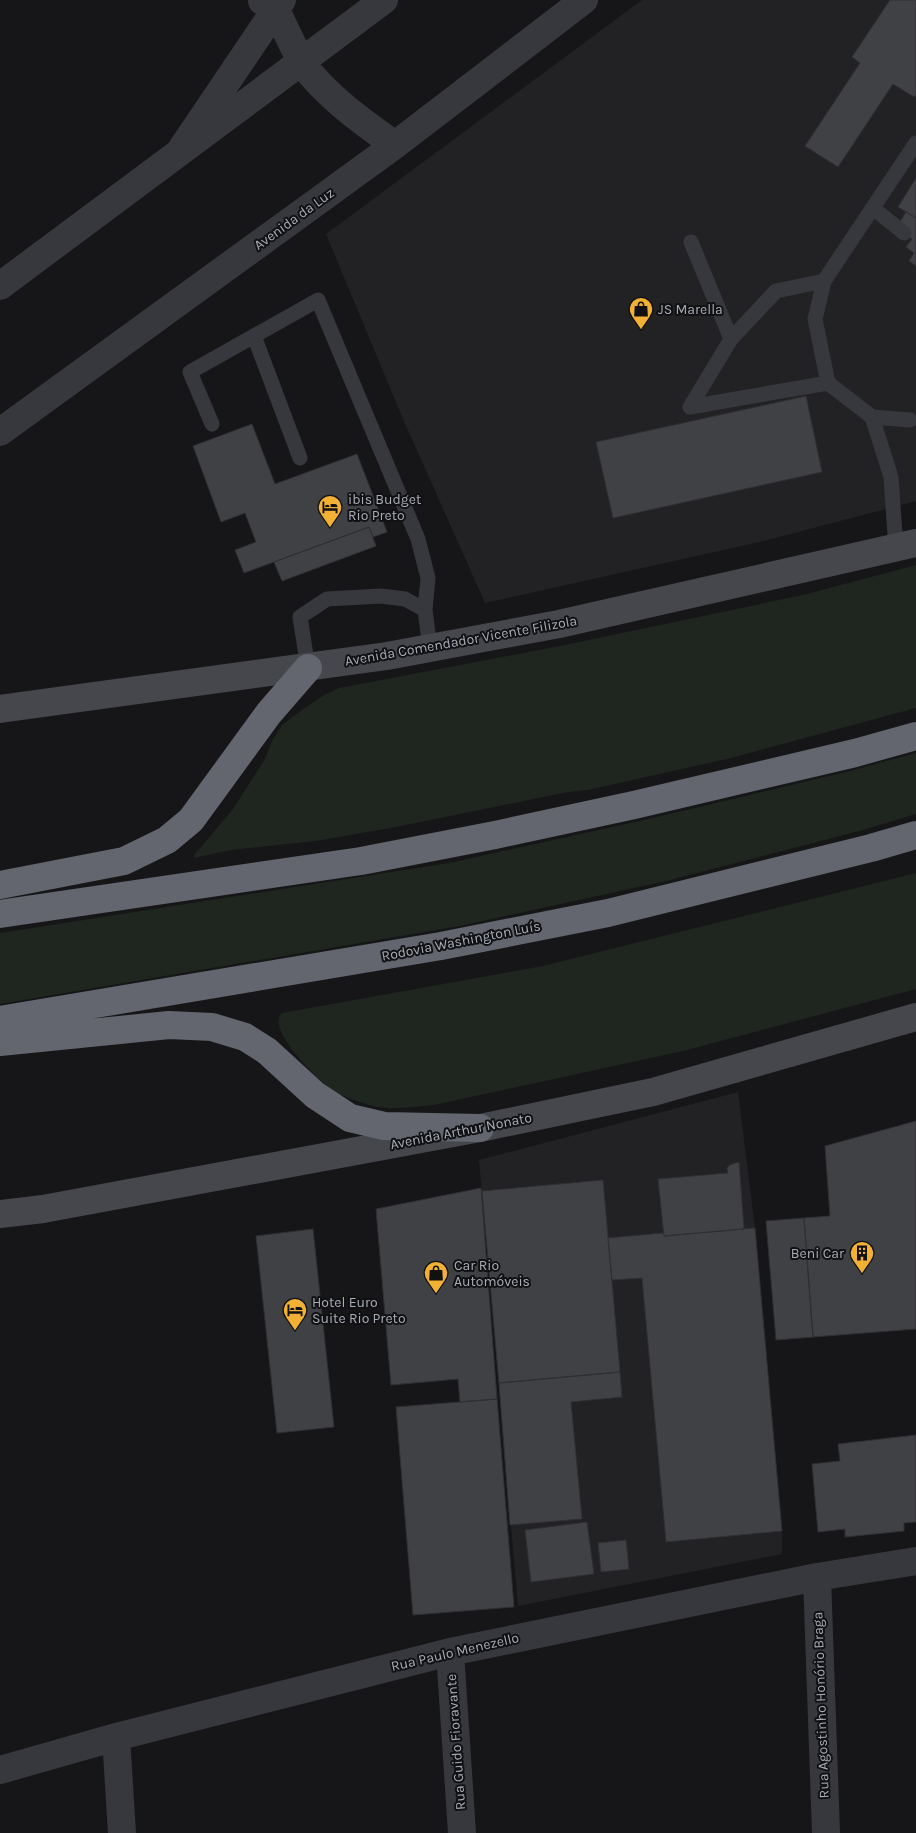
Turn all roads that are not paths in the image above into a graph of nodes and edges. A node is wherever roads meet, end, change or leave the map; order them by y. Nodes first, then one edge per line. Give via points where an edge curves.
1 (384, 0) edge
2 (584, 0) edge
3 (273, 3) edge
4 (301, 62) junction
5 (916, 143) edge
6 (395, 145) junction
7 (178, 153) junction
8 (873, 208) junction
9 (904, 233) dead end
10 (691, 242) dead end
11 (4, 277) edge
12 (824, 281) junction
13 (254, 336) junction
14 (731, 339) junction
15 (828, 383) junction
16 (872, 417) junction
17 (914, 420) edge
18 (212, 424) dead end
19 (0, 432) edge
20 (300, 458) dead end
21 (906, 546) edge
22 (425, 610) junction
23 (430, 648) junction
24 (308, 668) junction
25 (0, 710) edge
26 (916, 736) edge
27 (916, 835) edge
28 (0, 885) edge
29 (0, 914) edge
30 (916, 1017) edge
31 (0, 1020) edge
32 (0, 1042) edge
33 (480, 1128) junction
34 (0, 1214) edge
35 (916, 1560) edge
36 (817, 1577) junction
37 (450, 1652) junction
38 (116, 1737) junction
39 (0, 1770) edge
40 (122, 1833) edge
41 (462, 1833) edge
42 (826, 1833) edge

1 - 4 street
2 - 6 street, Avenida da Luz
3 - 4 street
3 - 7 street
4 - 6 street via 314,80
4 - 7 street
5 - 8 lane
6 - 19 street, Avenida da Luz
7 - 11 street
8 - 9 lane
8 - 12 lane
10 - 14 lane
12 - 14 lane via 776,291
12 - 15 lane via 814,319
13 - 18 lane via 190,372
13 - 20 lane
13 - 22 lane via 318,300 418,539 428,578
14 - 15 lane via 690,407
15 - 16 lane
16 - 17 lane
16 - 21 lane via 891,477
21 - 23 main road, Avenida Comendador Vicente Filizola via 559,624
22 - 23 lane
22 - 24 lane via 405,599 381,596 327,599 300,617
23 - 24 main road, Avenida Comendador Vicente Filizola
24 - 25 main road, Avenida Comendador Vicente Filizola
24 - 28 highway via 269,714 191,820 168,840 124,861
26 - 29 highway via 634,805 466,840 361,860
27 - 31 highway, Rodovia Washington Luís via 608,913 442,946
30 - 33 main road, Avenida Arthur Nonato via 653,1092
32 - 33 highway via 169,1025 212,1027 244,1037 267,1051 315,1095 350,1118 384,1126
33 - 34 main road, Avenida Arthur Nonato via 43,1209
35 - 36 street, Rua Paulo Menezello
36 - 37 street, Rua Paulo Menezello
36 - 42 street, Rua Agostinho Honório Braga
37 - 38 street, Rua Paulo Menezello
37 - 41 street, Rua Guido Fioravante
38 - 39 street, Rua Paulo Menezello
38 - 40 street

